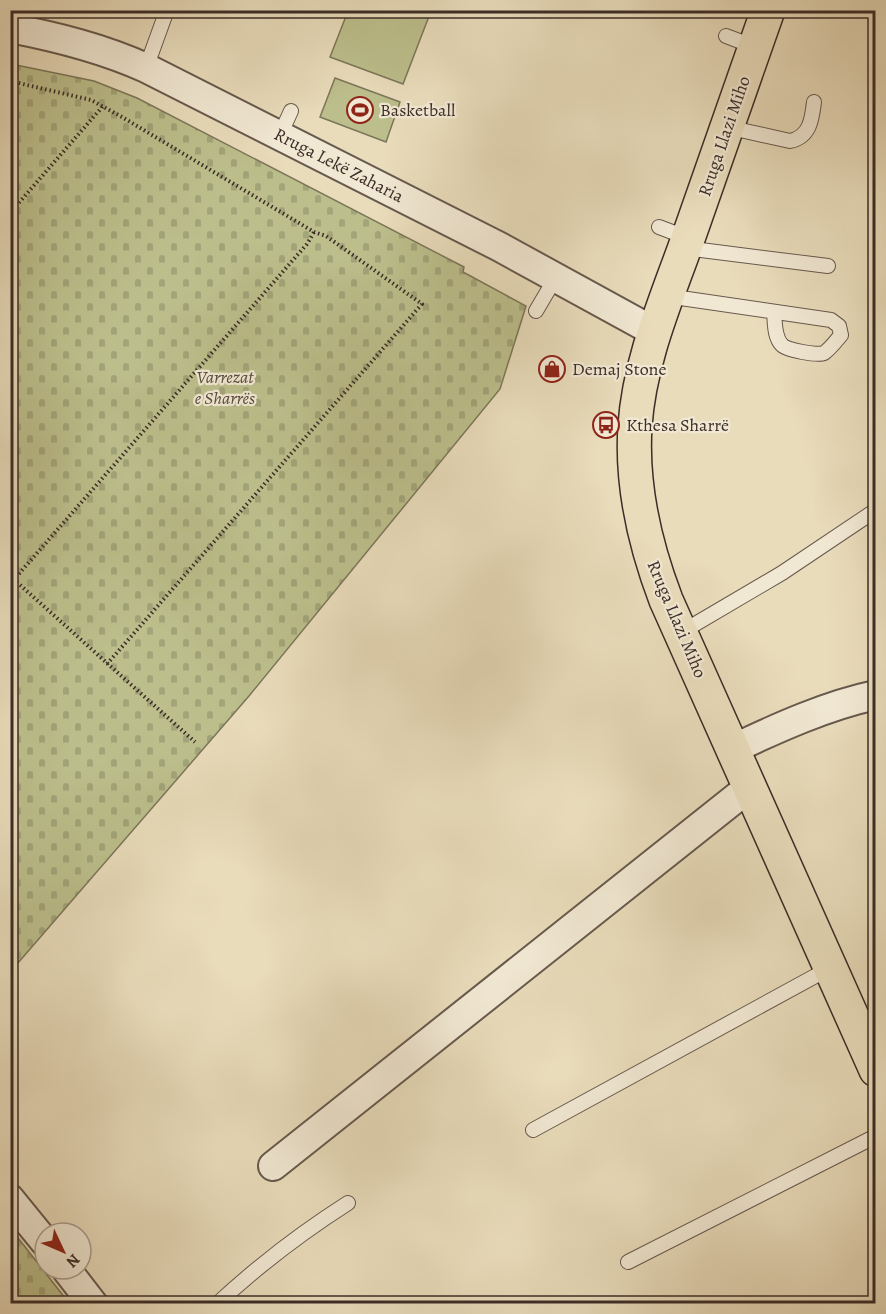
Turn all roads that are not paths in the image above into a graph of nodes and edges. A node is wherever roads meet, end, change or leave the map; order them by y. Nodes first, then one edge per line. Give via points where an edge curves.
1 (167, 10) edge
2 (768, 10) edge
3 (10, 28) edge
4 (146, 68) junction
5 (814, 102) dead end
6 (727, 127) junction
7 (677, 238) junction
8 (828, 266) dead end
9 (556, 277) junction
10 (667, 296) junction
11 (536, 311) dead end
12 (774, 312) junction
13 (655, 332) junction
14 (876, 510) edge
15 (680, 633) junction
16 (876, 695) edge
17 (733, 749) junction
18 (750, 789) junction
19 (830, 968) junction
20 (876, 1070) edge
21 (533, 1130) dead end
22 (876, 1136) edge
23 (273, 1166) dead end
24 (10, 1199) edge
25 (348, 1203) dead end
26 (33, 1227) edge
27 (627, 1262) dead end
28 (75, 1281) edge
29 (93, 1304) edge
30 (217, 1304) edge

1 - 4 lane
2 - 6 main road, Rruga Llazi Miho via 741,42
3 - 4 street, Rruga Lekë Zaharia via 90,46
4 - 9 street, Rruga Lekë Zaharia via 286,123
5 - 6 lane via 808,129 798,139 790,141
6 - 7 main road, Rruga Llazi Miho
7 - 8 lane
7 - 10 main road, Rruga Llazi Miho
9 - 11 lane
9 - 13 street, Rruga Lekë Zaharia
10 - 12 lane
10 - 13 main road, Rruga Llazi Miho
12 - 12 lane via 831,320 839,326 841,335 819,354 790,350 776,334
13 - 15 main road, Rruga Llazi Miho via 643,374 634,458 648,548
14 - 15 lane via 782,573
15 - 17 main road, Rruga Llazi Miho
16 - 17 street via 760,735
17 - 18 main road, Rruga Llazi Miho
18 - 19 main road, Rruga Llazi Miho
18 - 23 street
19 - 20 main road, Rruga Llazi Miho
19 - 21 lane
22 - 27 lane
24 - 26 street
25 - 30 lane via 260,1265
28 - 29 street

